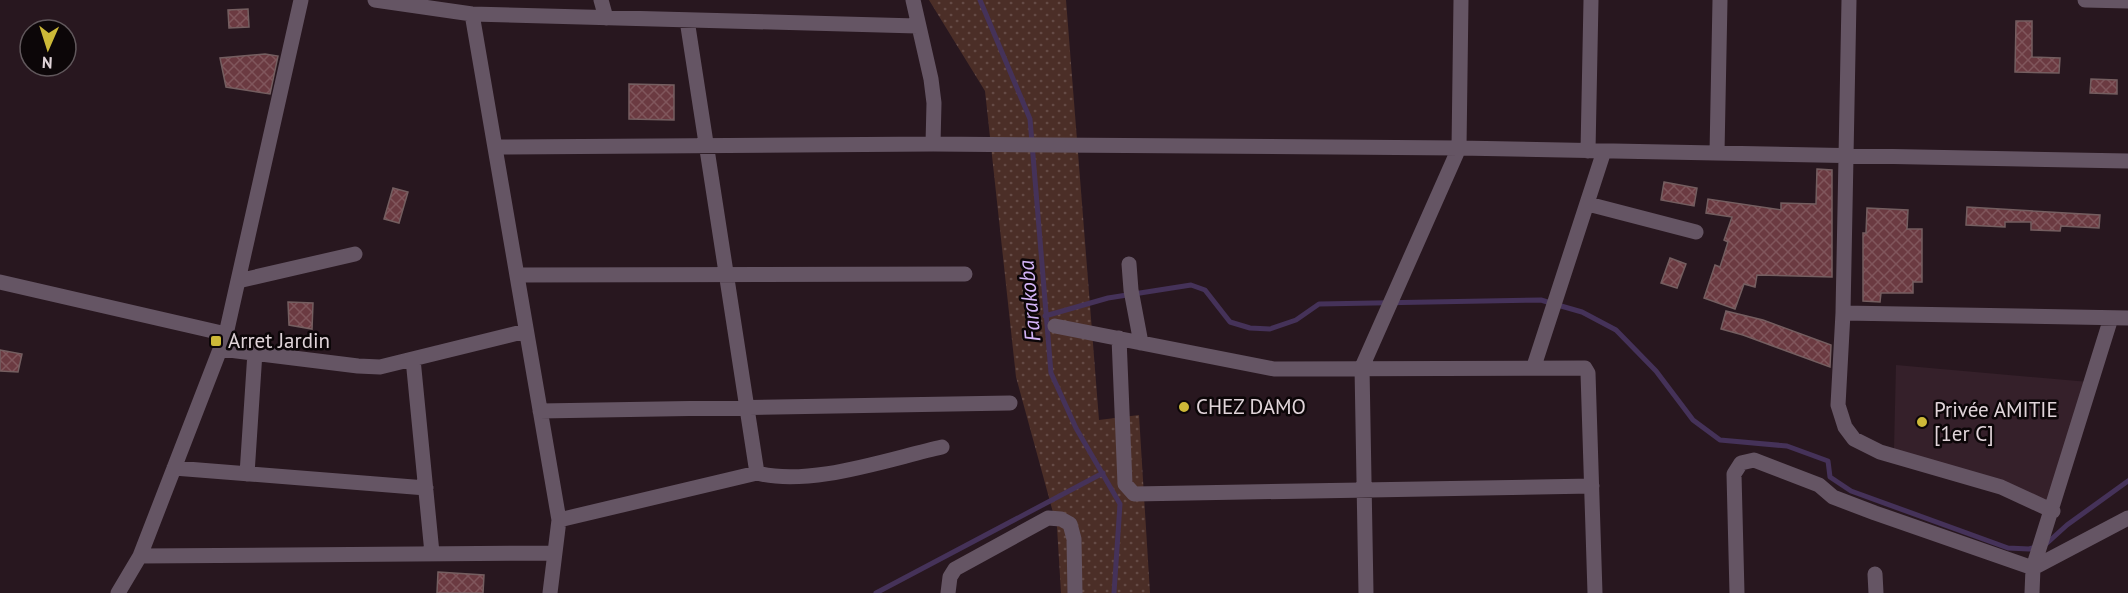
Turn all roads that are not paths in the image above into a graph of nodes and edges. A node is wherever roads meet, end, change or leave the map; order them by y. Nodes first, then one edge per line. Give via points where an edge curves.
1 (301, 0) edge
2 (375, 0) edge
3 (601, 0) edge
4 (913, 0) edge
5 (1461, 0) edge
6 (1591, 0) edge
7 (1720, 0) edge
8 (1849, 0) edge
9 (2085, 0) edge
10 (2104, 0) edge
11 (2128, 1) edge
12 (472, 14) junction
13 (606, 18) junction
14 (687, 20) junction
15 (917, 26) junction
16 (933, 144) junction
17 (706, 146) junction
18 (495, 147) junction
19 (1459, 148) junction
20 (1588, 151) junction
21 (1604, 151) junction
22 (1717, 153) junction
23 (1846, 156) junction
24 (2128, 161) edge
25 (1588, 204) junction
26 (1696, 232) dead end
27 (355, 254) dead end
28 (1130, 264) dead end
29 (965, 274) dead end
30 (517, 275) junction
31 (726, 275) junction
32 (238, 281) junction
33 (0, 282) edge
34 (1843, 313) junction
35 (2111, 318) junction
36 (2128, 318) edge
37 (1055, 326) dead end
38 (526, 331) junction
39 (1119, 338) junction
40 (223, 341) junction
41 (1141, 343) junction
42 (255, 352) junction
43 (413, 359) junction
44 (1533, 366) junction
45 (1362, 367) junction
46 (1010, 403) dead end
47 (746, 408) junction
48 (540, 411) junction
49 (942, 447) dead end
50 (174, 468) junction
51 (757, 473) junction
52 (247, 474) junction
53 (1593, 486) junction
54 (426, 488) junction
55 (1364, 490) junction
56 (2053, 511) junction
57 (2128, 518) edge
58 (559, 520) junction
59 (432, 553) junction
60 (554, 553) junction
61 (140, 556) junction
62 (2032, 568) junction
63 (1875, 573) dead end
64 (118, 593) edge
65 (550, 593) edge
66 (948, 593) edge
67 (1075, 593) edge
68 (1366, 593) edge
69 (1595, 593) edge
70 (1737, 593) edge
71 (1876, 593) edge
72 (2032, 593) edge

1 - 32 street
2 - 12 street
3 - 13 street
4 - 15 street
5 - 19 street
6 - 20 street
7 - 22 street
8 - 23 street
9 - 10 street
10 - 11 street
12 - 13 street
12 - 18 street
13 - 14 street
14 - 15 street
14 - 17 street
15 - 16 street via 933,95
16 - 17 street
16 - 19 street
17 - 18 street
17 - 31 street
18 - 30 street
19 - 20 street
19 - 45 street
20 - 21 street
21 - 22 street
21 - 25 street
22 - 23 street
23 - 24 street
23 - 34 street
25 - 26 street
25 - 44 street
27 - 32 street
28 - 41 street
29 - 31 street
30 - 31 street
30 - 38 street
31 - 47 street
32 - 40 street
33 - 40 street
34 - 35 street
34 - 56 street via 1838,405 1845,427 1854,439 1880,452 2001,487
35 - 36 street
35 - 56 street
37 - 39 street
38 - 43 street
38 - 48 street
39 - 41 street
39 - 55 street via 1125,478 1134,494
40 - 42 street
40 - 50 street
41 - 45 street via 1274,369
42 - 43 street via 380,367
42 - 52 street
43 - 54 street
44 - 45 street
44 - 53 street via 1578,366 1588,373
45 - 55 street
46 - 47 street
47 - 48 street
47 - 51 street
48 - 58 street
49 - 51 street via 818,476 790,479
50 - 52 street
50 - 61 street
51 - 58 street
52 - 54 street
53 - 55 street
53 - 69 street
54 - 59 street
55 - 68 street
56 - 62 street
57 - 62 street
58 - 60 street
59 - 60 street
59 - 61 street
60 - 65 street
61 - 64 street
62 - 70 street via 1833,497 1819,485 1754,460 1741,463 1734,474
62 - 72 street
63 - 71 street
66 - 67 street via 955,569 1048,518 1070,524

